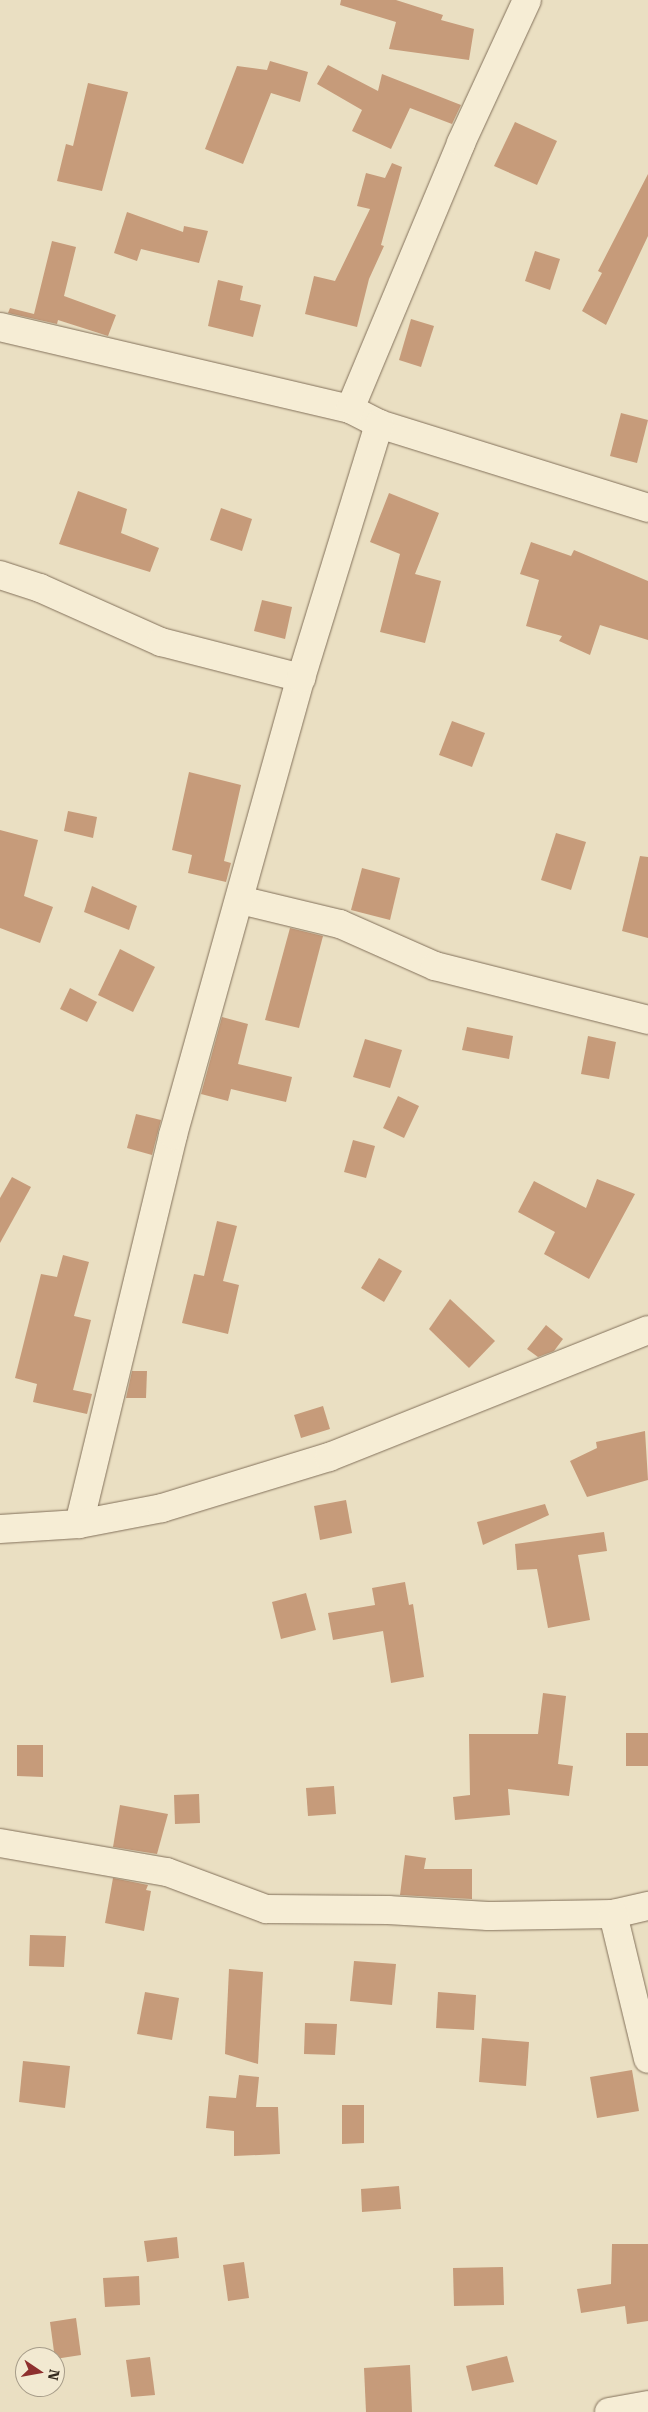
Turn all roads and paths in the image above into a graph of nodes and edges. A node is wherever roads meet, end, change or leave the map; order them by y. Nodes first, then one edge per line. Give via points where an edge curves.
1 (526, 0) edge
2 (0, 327) edge
3 (350, 409) junction
4 (379, 424) junction
5 (648, 508) edge
6 (0, 575) edge
7 (301, 678) junction
8 (240, 900) junction
9 (648, 1020) edge
10 (648, 1330) edge
11 (79, 1524) junction
12 (0, 1529) edge
13 (0, 1843) edge
14 (648, 1906) edge
15 (613, 1914) junction
16 (648, 2059) edge
17 (648, 2404) edge
18 (609, 2412) edge

1 - 3 street via 461,143
2 - 3 street
3 - 4 street
4 - 5 street
4 - 7 street
6 - 7 street via 40,588 161,642
7 - 8 street
8 - 9 street via 340,924 435,966
8 - 11 street via 173,1135
10 - 11 street via 329,1457 162,1508
11 - 12 street via 20,1531
13 - 15 street via 167,1872 266,1909 388,1910 488,1916
14 - 15 street
15 - 16 street
17 - 18 street

